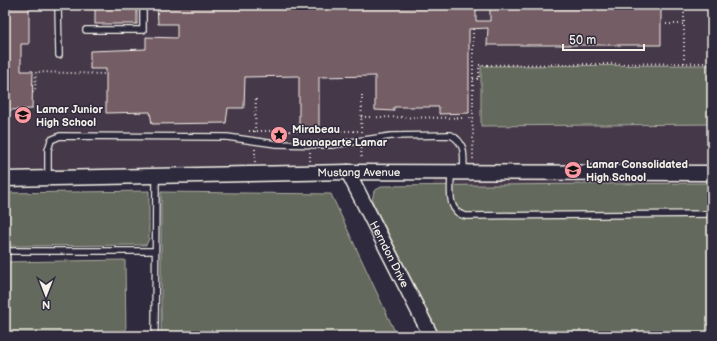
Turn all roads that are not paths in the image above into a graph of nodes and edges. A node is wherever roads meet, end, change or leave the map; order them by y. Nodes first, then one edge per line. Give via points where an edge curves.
1 (58, 5) edge
2 (143, 5) edge
3 (86, 30) dead end
4 (59, 55) dead end
5 (348, 172) junction
6 (463, 172) junction
7 (712, 173) edge
8 (156, 176) junction
9 (5, 179) edge
10 (48, 179) junction
11 (712, 214) edge
12 (5, 251) edge
13 (155, 251) junction
14 (156, 336) edge
15 (431, 336) edge

1 - 4 lane
2 - 3 lane via 143,30
5 - 6 street, Mustang Avenue
5 - 8 street, Mustang Avenue
5 - 15 street, Herndon Drive
6 - 7 street, Mustang Avenue
6 - 10 lane via 463,148 459,140 451,136 391,136 331,145 276,144 227,137 60,136 51,140 48,150
6 - 11 lane via 451,200 453,210 459,215
8 - 10 street, Mustang Avenue
8 - 13 lane
9 - 10 street, Mustang Avenue
12 - 13 lane
13 - 14 lane

